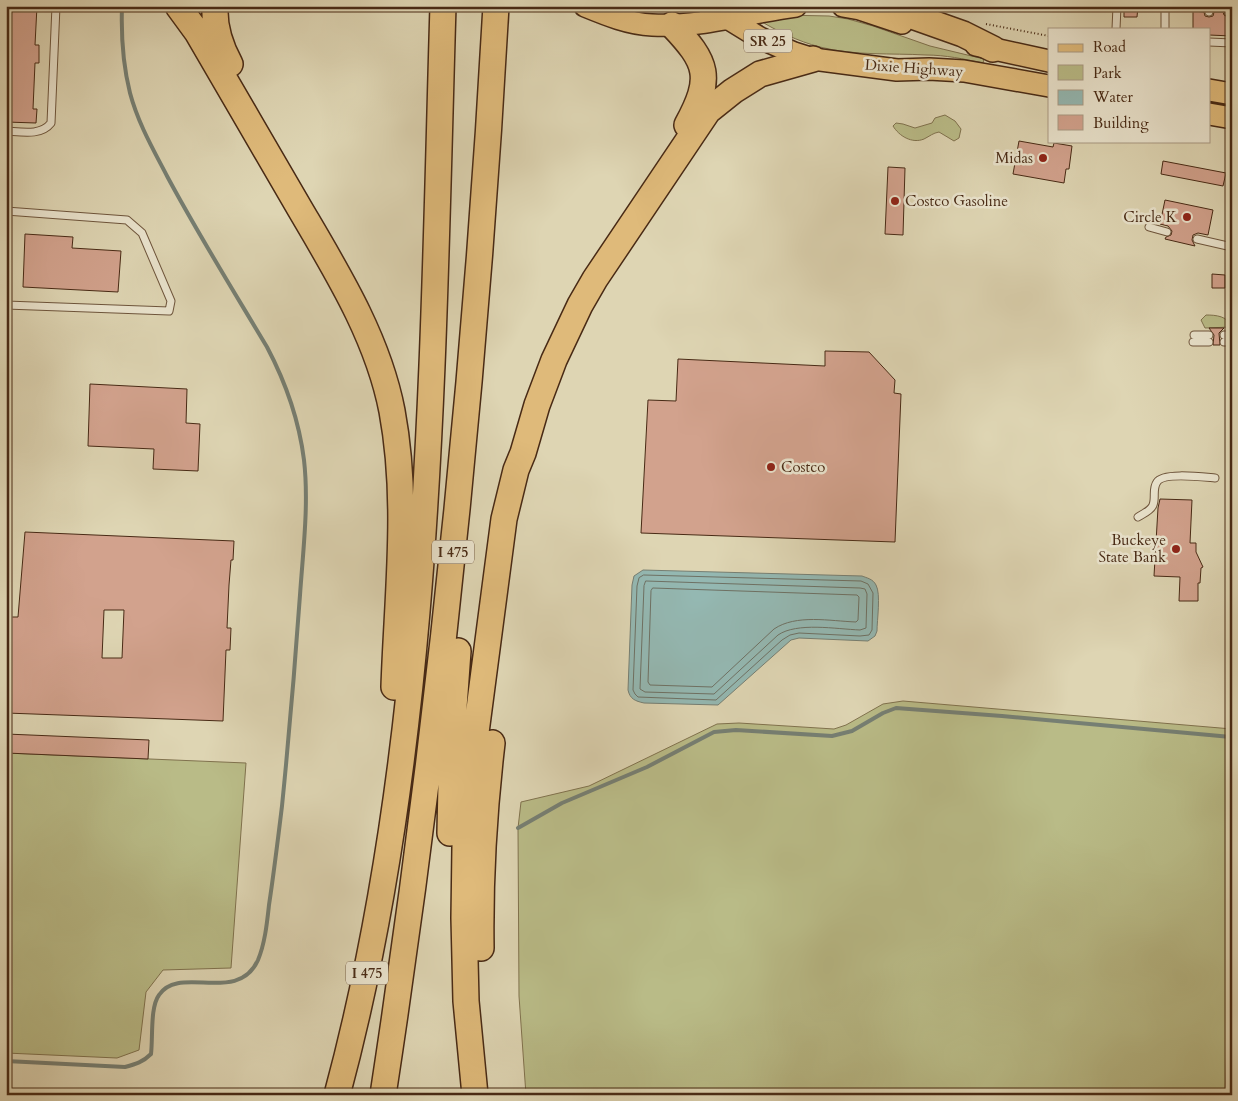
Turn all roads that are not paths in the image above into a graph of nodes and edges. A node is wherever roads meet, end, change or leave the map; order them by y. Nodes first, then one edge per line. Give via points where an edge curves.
1 (56, 6) edge
2 (178, 6) edge
3 (215, 6) edge
4 (443, 6) edge
5 (498, 6) edge
6 (586, 6) edge
7 (708, 6) edge
8 (796, 6) edge
9 (843, 6) edge
10 (884, 6) edge
11 (1119, 6) edge
12 (1165, 6) edge
13 (727, 18) junction
14 (672, 25) junction
15 (1116, 28) edge
16 (1120, 28) edge
17 (1165, 28) edge
18 (1229, 40) edge
19 (1210, 42) edge
20 (993, 48) junction
21 (813, 59) junction
22 (1048, 61) edge
23 (1048, 77) edge
24 (1020, 81) junction
25 (1048, 86) edge
26 (1210, 90) edge
27 (1232, 94) edge
28 (1210, 102) edge
29 (1232, 106) edge
30 (1210, 114) edge
31 (1232, 118) edge
32 (6, 131) edge
33 (642, 208) junction
34 (6, 212) edge
35 (1149, 227) dead end
36 (1167, 232) dead end
37 (1196, 238) dead end
38 (1232, 247) edge
39 (6, 305) edge
40 (357, 310) junction
41 (1193, 338) dead end
42 (1209, 338) dead end
43 (523, 453) junction
44 (1215, 478) dead end
45 (1138, 517) dead end
46 (389, 850) junction
47 (337, 1095) edge
48 (383, 1095) edge
49 (467, 1095) edge
50 (475, 1095) edge
51 (489, 1095) edge

1 - 32 lane via 51,123 39,132
2 - 40 highway via 197,32
3 - 40 highway via 219,40 226,58 327,239
4 - 46 highway, I 475 via 428,439 407,714
5 - 48 highway, I 475 via 473,350 448,599 417,856
5 - 49 highway via 492,245 477,464 454,694 451,764 452,929
6 - 14 main road via 629,21
7 - 13 main road, Dixie Highway / SR 25
8 - 13 main road
9 - 20 main road, Dixie Highway via 880,15 931,34
10 - 20 highway
11 - 15 lane
11 - 16 lane
12 - 17 lane
13 - 14 main road
13 - 21 main road, Dixie Highway / SR 25 via 760,38
14 - 33 highway via 701,60 704,84 698,106
18 - 19 lane
20 - 22 main road, Dixie Highway
21 - 24 main road, Dixie Highway via 897,70 964,71
21 - 33 highway via 760,74 708,111
23 - 24 main road
24 - 25 main road, Dixie Highway
26 - 27 main road
28 - 29 main road
30 - 31 main road
33 - 43 highway via 580,305 547,378
34 - 39 lane via 127,220 142,233 171,301 169,311
35 - 36 lane
37 - 38 lane
40 - 46 highway via 387,393 400,480
41 - 42 lane
43 - 50 highway via 504,519 466,813 464,958
43 - 51 highway via 486,806 481,922
44 - 45 lane via 1161,478 1156,482 1153,505
46 - 47 highway, I 475 via 354,1032

